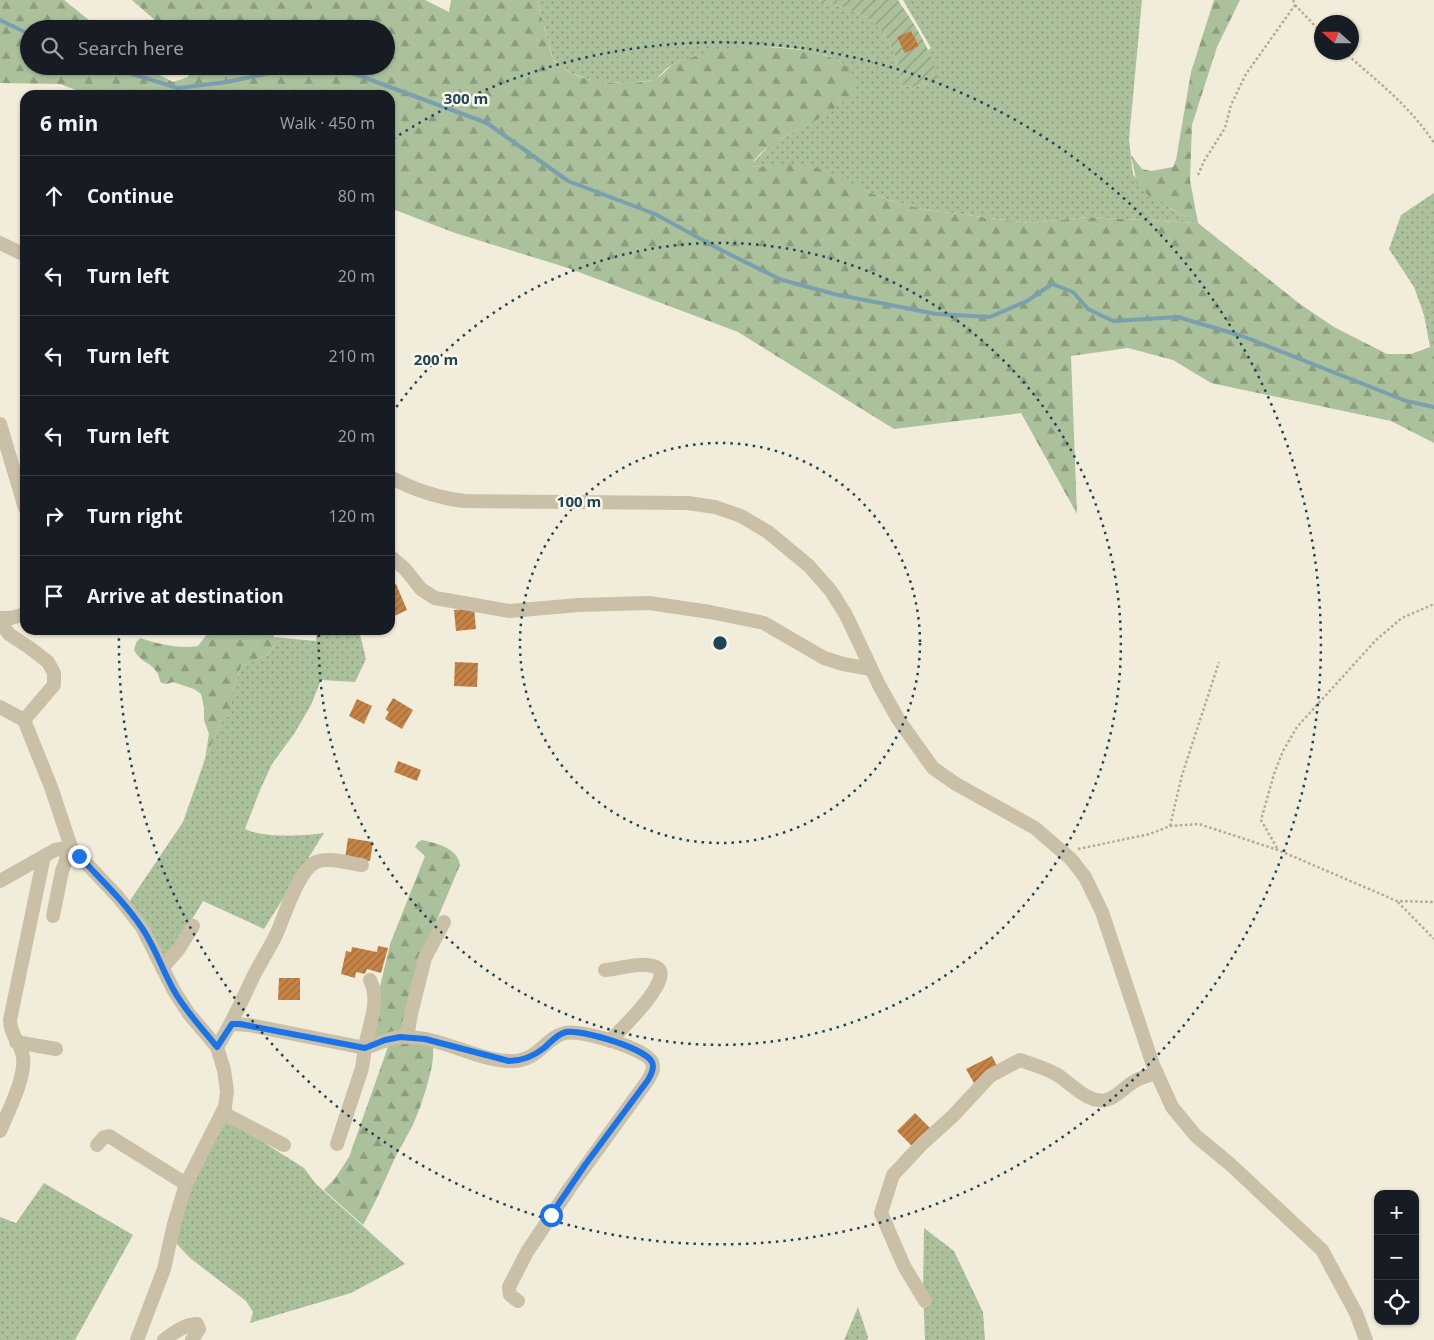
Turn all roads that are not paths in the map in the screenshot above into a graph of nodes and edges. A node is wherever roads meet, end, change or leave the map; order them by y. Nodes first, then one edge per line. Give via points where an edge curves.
1 (0, 242) edge
2 (20, 252) edge
3 (0, 424) edge
4 (395, 479) edge
5 (20, 483) edge
6 (395, 560) edge
7 (20, 615) edge
8 (0, 620) edge
9 (871, 668) junction
10 (0, 707) edge
11 (24, 720) junction
12 (71, 846) junction
13 (44, 856) junction
14 (362, 865) dead end
15 (0, 881) edge
16 (53, 916) dead end
17 (444, 922) dead end
18 (193, 926) dead end
19 (162, 968) junction
20 (605, 970) dead end
21 (370, 980) dead end
22 (232, 1024) junction
23 (407, 1037) junction
24 (610, 1041) junction
25 (16, 1042) junction
26 (217, 1047) junction
27 (365, 1048) junction
28 (56, 1049) dead end
29 (1157, 1073) junction
30 (223, 1113) junction
31 (0, 1131) edge
32 (337, 1144) dead end
33 (97, 1145) dead end
34 (284, 1145) dead end
35 (186, 1184) junction
36 (518, 1301) dead end
37 (925, 1301) dead end
38 (137, 1340) edge
39 (164, 1340) edge
40 (192, 1340) edge
41 (1366, 1340) edge

1 - 2 street
3 - 5 street
4 - 9 street via 426,494 446,499 523,503 688,503 715,507 741,516 788,548 831,591
6 - 9 street via 421,589 435,598 510,612 578,605 649,603 710,612 764,623 824,658
7 - 8 street
8 - 11 street via 9,634 48,662 54,673 54,685
9 - 29 street via 898,719 933,768 1035,828 1064,852 1084,877 1102,912
10 - 11 street
11 - 12 street
12 - 13 street
12 - 16 street
12 - 19 street via 130,910 148,936
13 - 15 street
13 - 25 street via 12,1011 10,1029
14 - 22 street via 320,861 311,865 289,901 276,935
17 - 23 street via 423,966
18 - 19 street
19 - 26 street via 189,1014
20 - 24 street via 647,965 661,971 650,996
21 - 27 street via 374,1000
22 - 26 street
22 - 27 street
23 - 24 street via 509,1061 533,1056 566,1032
23 - 27 street via 385,1040
24 - 36 street via 648,1057 652,1062 652,1073 518,1267 508,1291
25 - 28 street
25 - 31 street via 23,1054 22,1069
26 - 30 street via 227,1085
27 - 32 street via 362,1068
29 - 37 street via 1134,1081 1107,1100 1089,1097 1055,1074 1020,1060 990,1076 893,1175 881,1213 904,1266
29 - 41 street via 1172,1107 1196,1136 1322,1250 1356,1313
30 - 34 street
30 - 35 street
33 - 35 street via 109,1136
35 - 38 street via 164,1269
39 - 40 street via 180,1329 197,1324 199,1329

